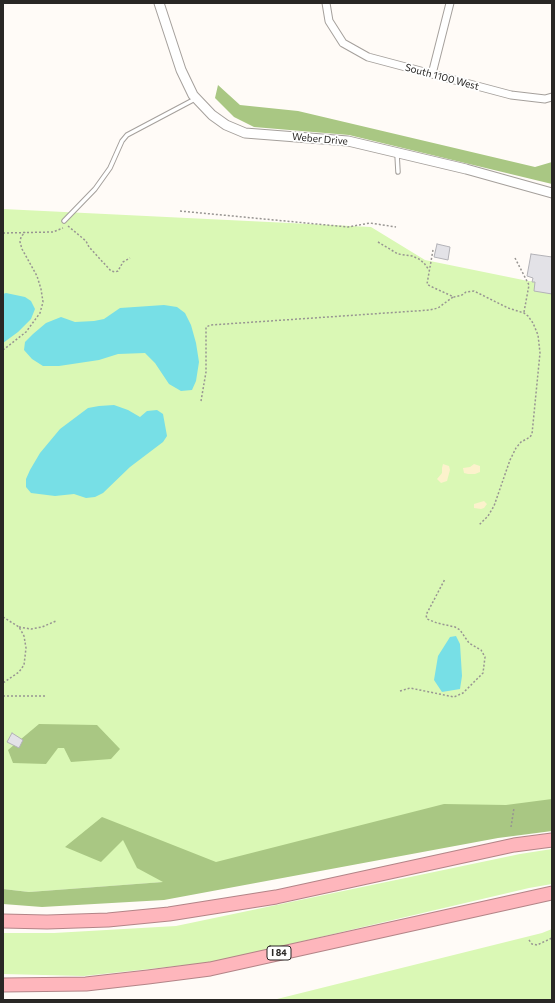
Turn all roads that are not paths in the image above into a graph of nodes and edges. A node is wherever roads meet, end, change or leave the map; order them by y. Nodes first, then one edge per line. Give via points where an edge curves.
1 (159, 3) edge
2 (326, 3) edge
3 (450, 3) edge
4 (432, 74) junction
5 (196, 98) junction
6 (549, 98) edge
7 (397, 155) junction
8 (398, 172) dead end
9 (552, 194) edge
10 (64, 221) dead end
11 (552, 840) edge
12 (552, 893) edge
13 (3, 921) edge
14 (3, 985) edge

1 - 5 street, Weber Drive via 181,70
2 - 4 street, South 1100 West via 329,21 343,43 368,57
3 - 4 street
4 - 6 street, South 1100 West via 511,95
5 - 7 street, Weber Drive via 212,115 244,133 348,141
5 - 10 lane via 127,135 110,168
7 - 8 lane
7 - 9 street, Weber Drive via 474,171
11 - 13 highway via 514,845 276,896 169,914 108,920
12 - 14 highway, I 84 via 210,969 86,984

